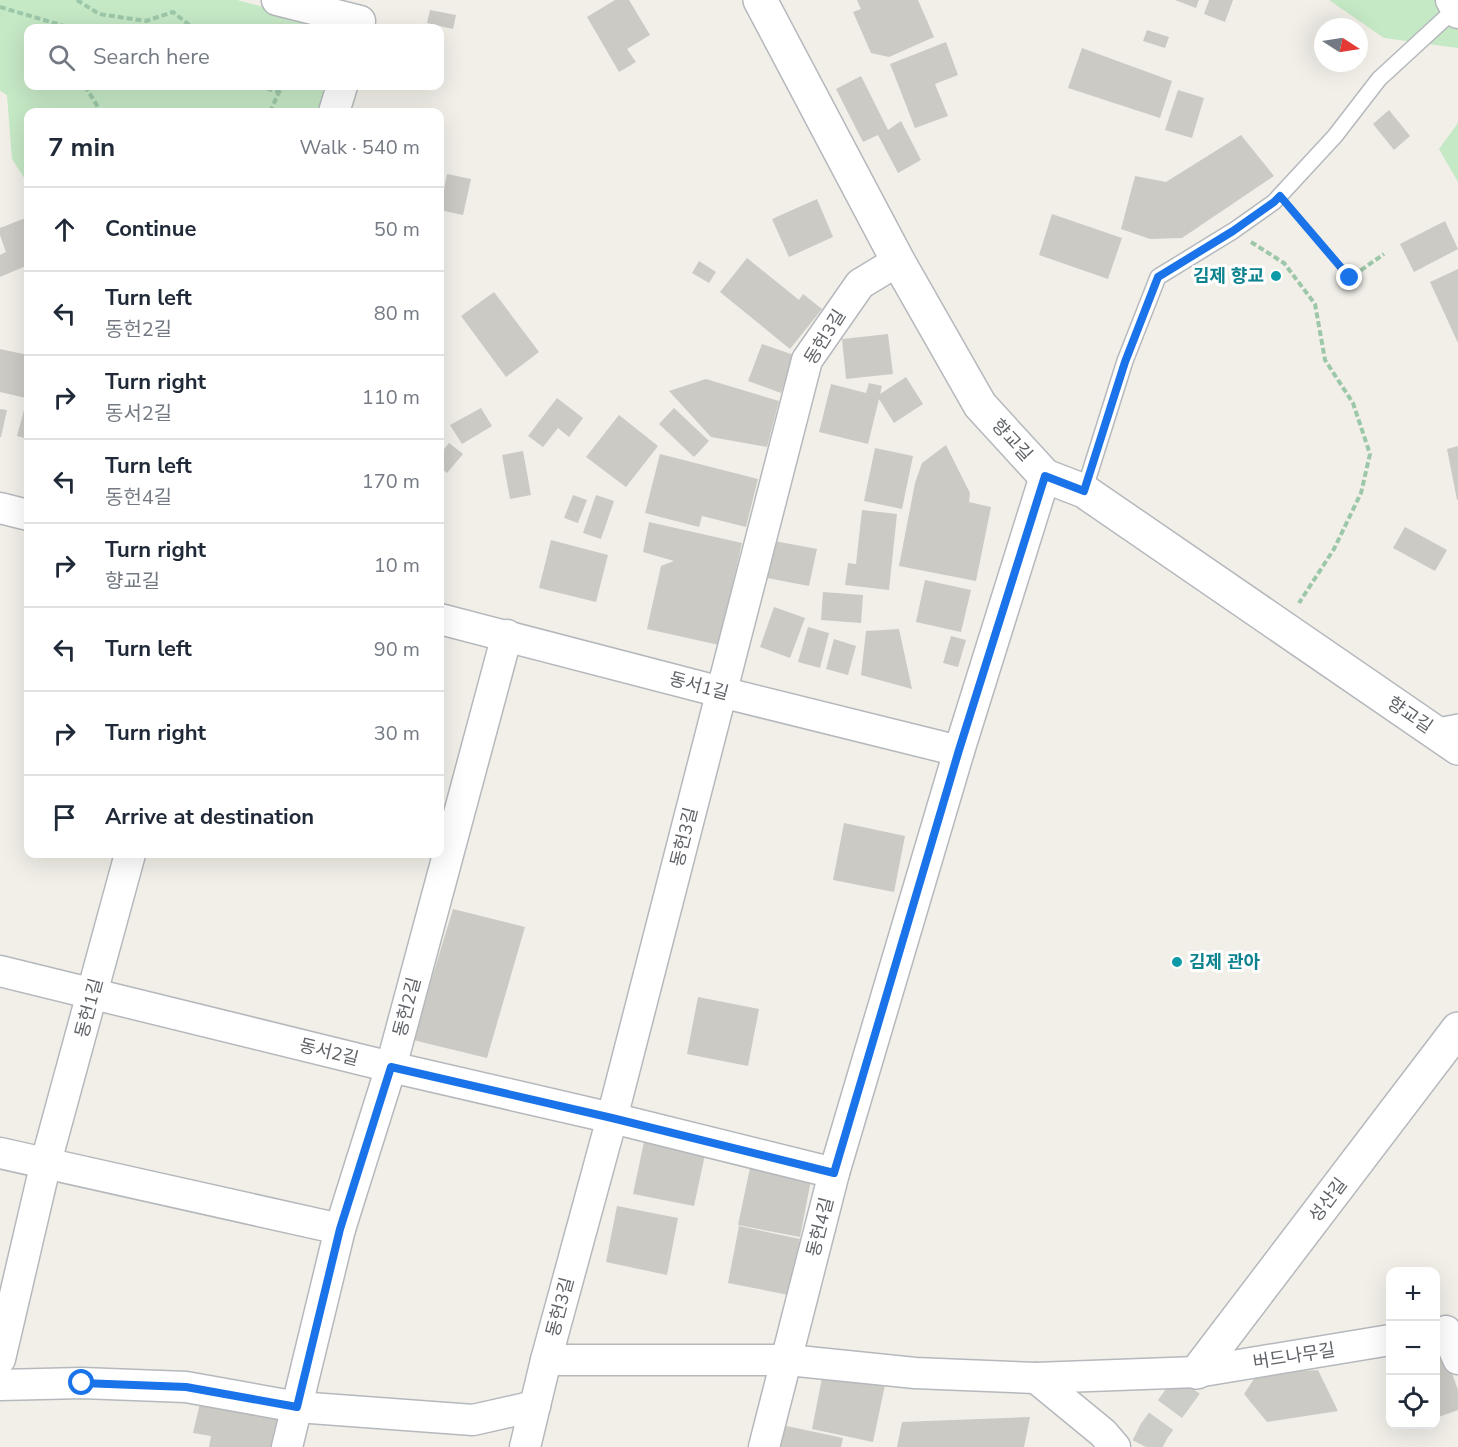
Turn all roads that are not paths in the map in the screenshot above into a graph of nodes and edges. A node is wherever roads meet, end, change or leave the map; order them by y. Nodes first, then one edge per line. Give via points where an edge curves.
1 (277, 0) edge
2 (760, 0) edge
3 (1455, 8) edge
4 (361, 17) edge
5 (341, 90) edge
6 (335, 108) edge
7 (898, 261) junction
8 (1045, 476) junction
9 (1084, 491) junction
10 (0, 508) edge
11 (24, 514) edge
12 (444, 620) edge
13 (507, 635) junction
14 (721, 692) junction
15 (1443, 725) edge
16 (1458, 748) edge
17 (959, 750) junction
18 (129, 858) edge
19 (0, 971) edge
20 (93, 993) junction
21 (1458, 1029) edge
22 (391, 1067) junction
23 (612, 1118) junction
24 (0, 1153) edge
25 (46, 1162) junction
26 (834, 1173) junction
27 (340, 1229) junction
28 (1446, 1331) edge
29 (1386, 1341) edge
30 (0, 1359) edge
31 (1458, 1359) edge
32 (546, 1360) junction
33 (788, 1360) junction
34 (1197, 1372) junction
35 (1036, 1378) junction
36 (0, 1385) edge
37 (535, 1406) junction
38 (297, 1407) junction
39 (287, 1447) edge
40 (525, 1447) edge
41 (764, 1447) edge
42 (1115, 1447) edge

1 - 4 street
2 - 7 street, 향교길
3 - 9 lane via 1379,79 1335,136 1274,202 1158,277 1125,362
5 - 6 street
7 - 8 street, 향교길 via 980,405
7 - 14 street, 동헌3길 via 861,284 807,360
8 - 9 street, 향교길
8 - 17 street, 동헌4길
9 - 15 street, 향교길 via 1283,628
10 - 11 street
12 - 13 street, 동서1길
13 - 14 street, 동서1길
13 - 22 street, 동헌2길
14 - 17 street, 동서1길
14 - 23 street, 동헌3길
15 - 16 street, 향교길
17 - 26 street, 동헌4길
18 - 20 street, 동헌1길
19 - 20 street, 동서2길
20 - 22 street, 동서2길
20 - 25 street, 동헌1길
21 - 34 street, 성산길
22 - 23 street, 동서2길
22 - 27 street, 동헌2길
23 - 26 street, 동서2길
23 - 32 street, 동헌3길
24 - 25 street
25 - 27 street
25 - 30 street, 동헌1길
26 - 33 street, 동헌4길
27 - 38 street, 동헌2길
28 - 31 street
29 - 34 street, 버드나무길
32 - 33 street
32 - 37 street, 동헌3길
33 - 35 street
33 - 41 street, 동헌4길
34 - 35 street
35 - 42 street
36 - 38 street via 186,1387
37 - 38 street via 474,1420
37 - 40 street, 동헌3길
38 - 39 street, 동헌2길

